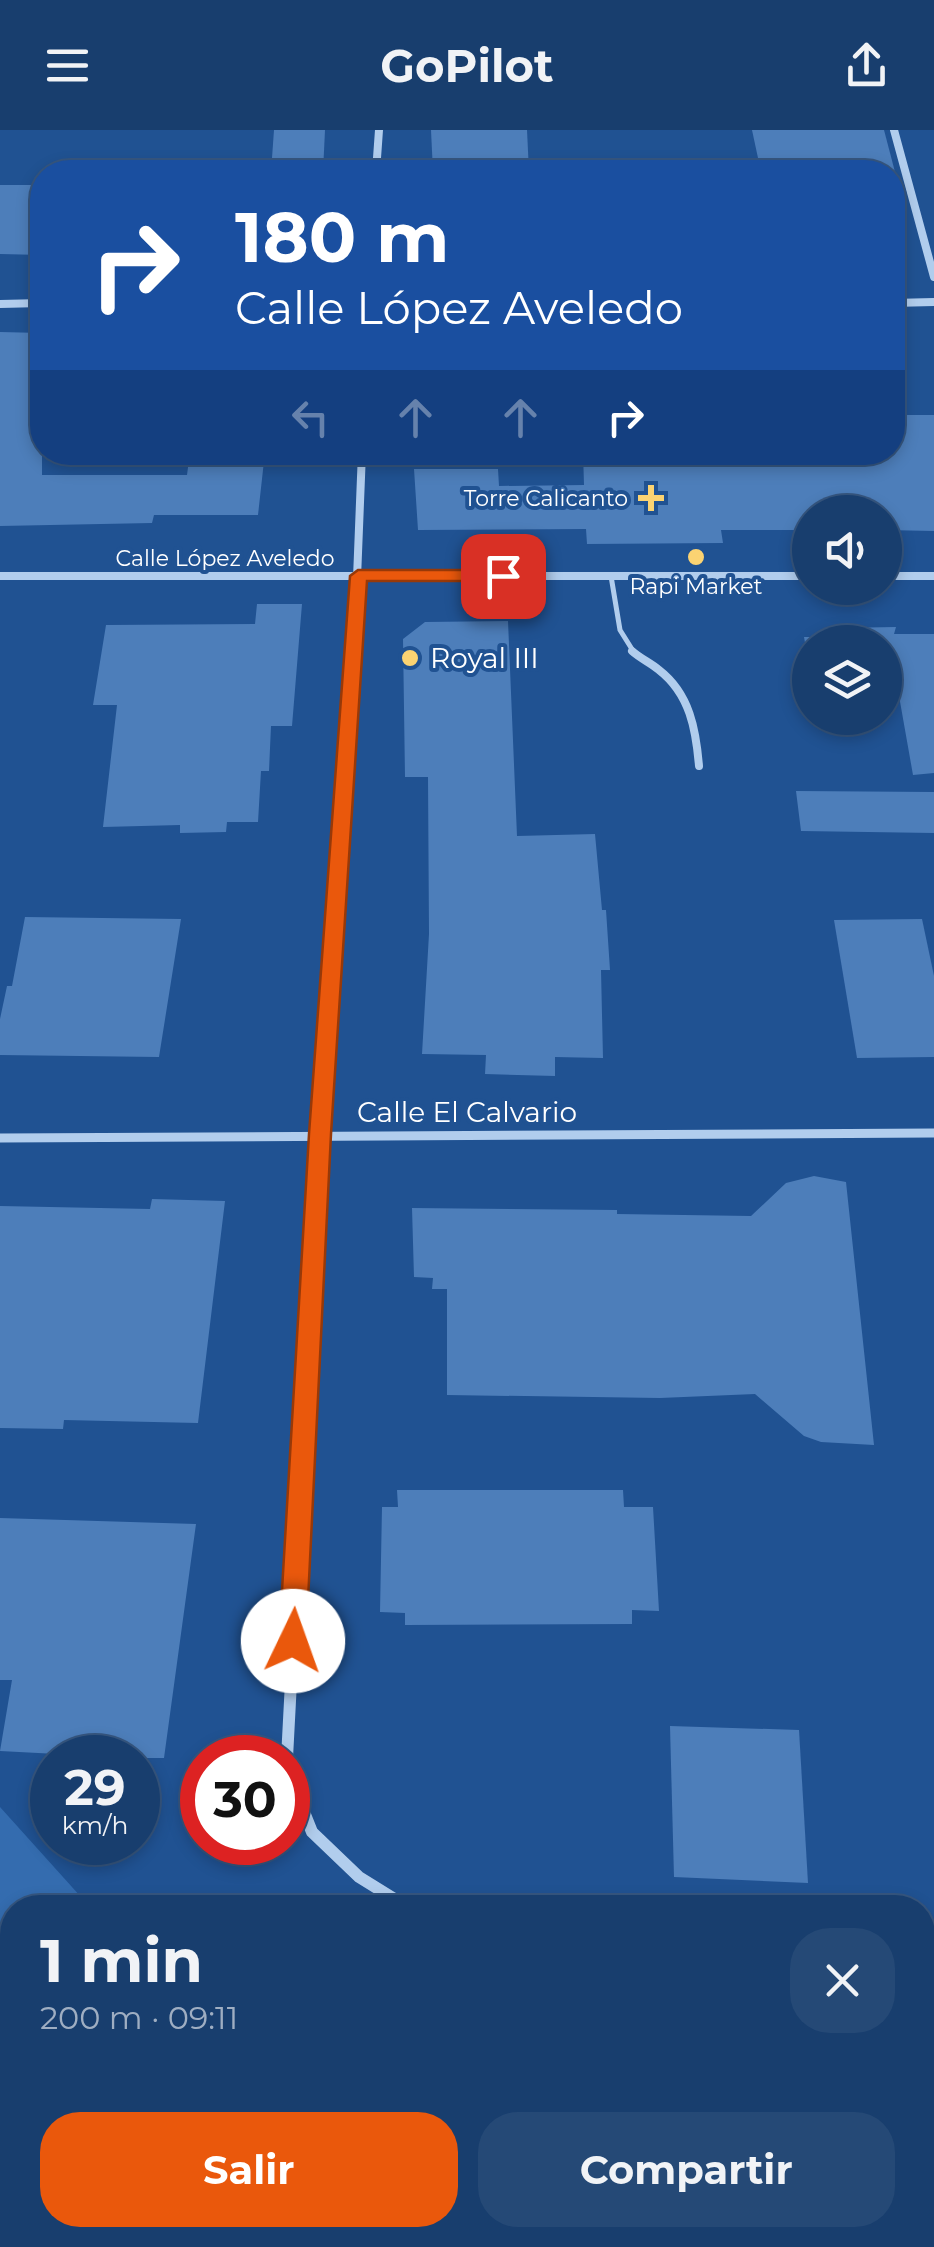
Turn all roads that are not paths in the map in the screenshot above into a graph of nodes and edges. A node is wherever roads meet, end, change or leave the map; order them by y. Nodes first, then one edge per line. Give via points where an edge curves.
1 (380, 130) edge
2 (894, 130) edge
3 (377, 160) edge
4 (902, 160) edge
5 (905, 170) edge
6 (934, 276) edge
7 (934, 302) edge
8 (905, 303) edge
9 (0, 304) edge
10 (30, 304) edge
11 (362, 465) edge
12 (0, 576) edge
13 (358, 576) junction
14 (611, 576) junction
15 (792, 576) edge
16 (902, 576) edge
17 (934, 576) edge
18 (699, 766) dead end
19 (934, 1133) edge
20 (320, 1134) junction
21 (0, 1138) edge
22 (287, 1735) edge
23 (310, 1827) edge
24 (388, 1895) edge

1 - 3 street
2 - 4 street
5 - 6 street
7 - 8 street
9 - 10 street
11 - 13 street
12 - 13 street, Calle López Aveledo
13 - 14 street, Calle López Aveledo
13 - 20 street
14 - 15 street, Calle López Aveledo
14 - 18 lane via 624,640 688,702
16 - 17 street
19 - 20 street, Calle El Calvario
20 - 21 street, Calle El Calvario
20 - 22 street
23 - 24 street via 359,1877

